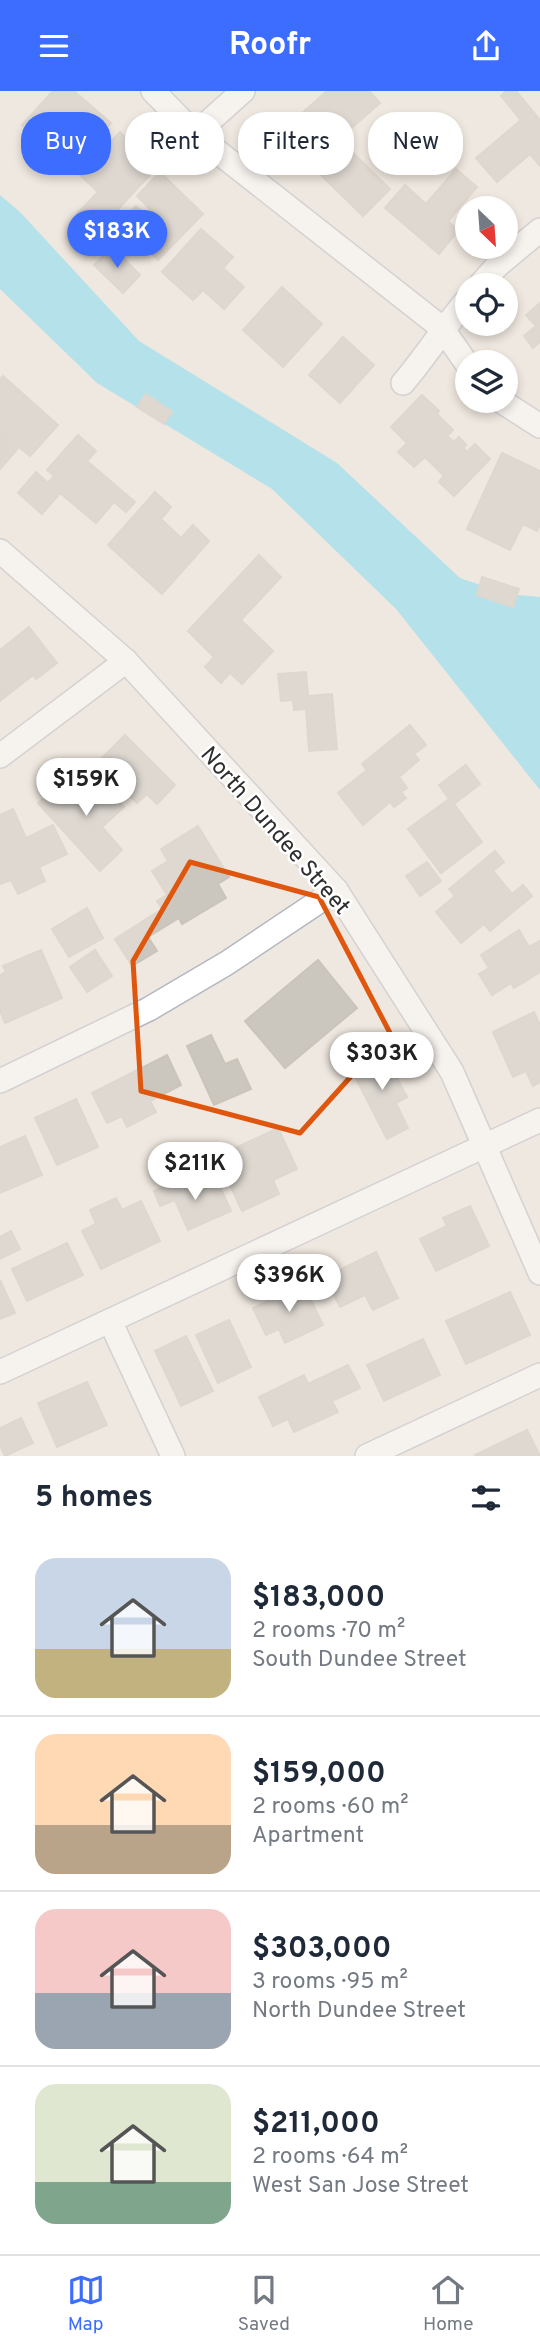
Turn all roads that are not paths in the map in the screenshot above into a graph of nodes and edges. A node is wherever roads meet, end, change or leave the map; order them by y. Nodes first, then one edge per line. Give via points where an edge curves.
1 (153, 91) edge
2 (243, 91) edge
3 (174, 112) edge
4 (220, 112) edge
5 (224, 157) edge
6 (540, 230) edge
7 (491, 273) edge
8 (455, 313) edge
9 (442, 328) junction
10 (457, 350) edge
11 (404, 383) dead end
12 (518, 412) edge
13 (540, 426) edge
14 (0, 551) edge
15 (126, 661) junction
16 (0, 756) edge
17 (336, 890) junction
18 (0, 1081) edge
19 (540, 1120) edge
20 (483, 1147) junction
21 (540, 1273) edge
22 (110, 1321) junction
23 (0, 1372) edge
24 (540, 1375) edge
25 (173, 1456) edge
26 (367, 1456) edge

1 - 3 street
2 - 4 street
5 - 9 street
6 - 7 street
8 - 9 street
9 - 10 street
9 - 11 street
12 - 13 street
14 - 15 street, North Dundee Street
15 - 16 street
15 - 17 street, North Dundee Street
17 - 18 street via 149,1009
17 - 20 street, North Dundee Street via 452,1072
19 - 20 street
20 - 21 street, North Dundee Street
20 - 22 street
22 - 23 street
22 - 25 street
24 - 26 street

